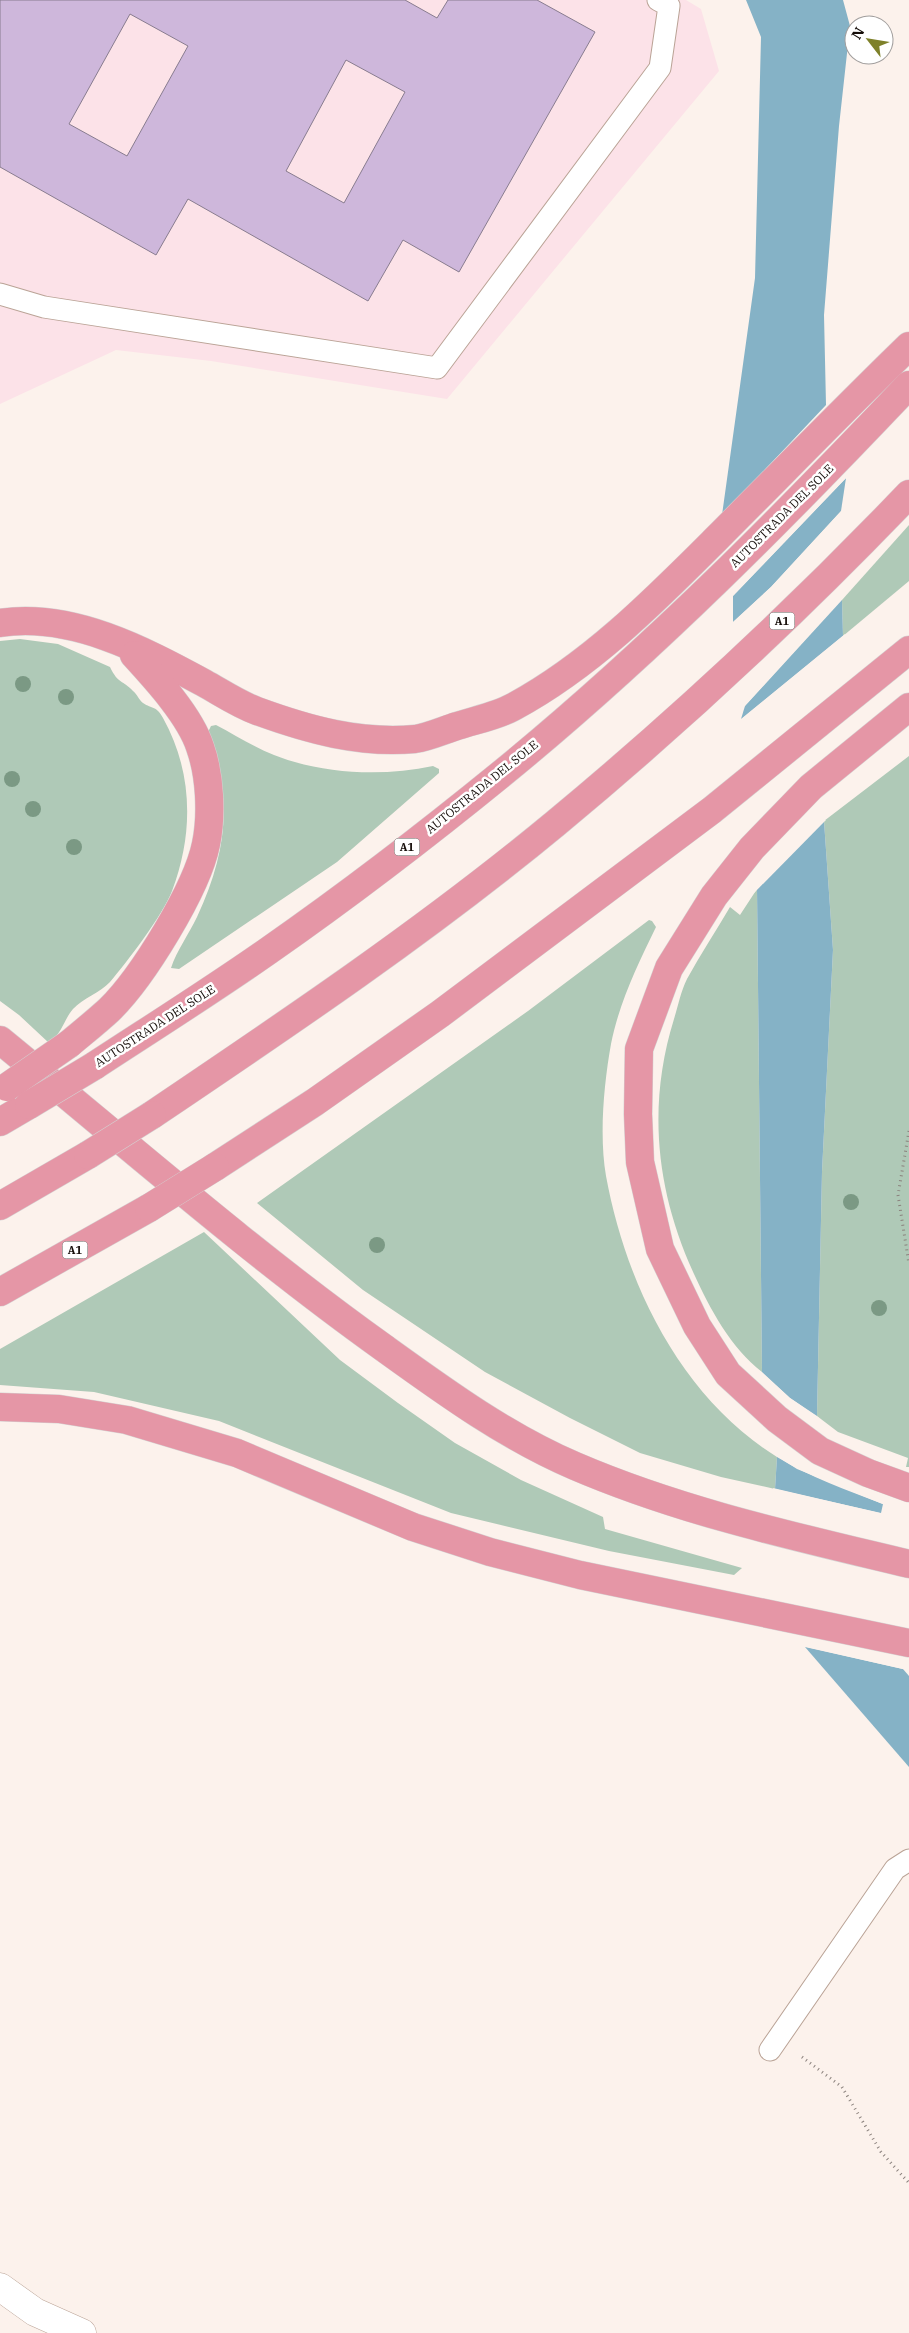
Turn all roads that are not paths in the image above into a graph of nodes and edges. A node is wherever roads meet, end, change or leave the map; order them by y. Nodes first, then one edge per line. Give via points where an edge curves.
1 (658, 0) edge
2 (0, 294) edge
3 (902, 354) edge
4 (909, 385) edge
5 (901, 502) edge
6 (0, 623) edge
7 (125, 644) junction
8 (909, 650) edge
9 (909, 706) edge
10 (0, 1040) edge
11 (4, 1089) edge
12 (0, 1122) edge
13 (0, 1206) edge
14 (0, 1292) edge
15 (0, 1407) edge
16 (906, 1487) edge
17 (909, 1564) edge
18 (909, 1643) edge
19 (909, 1860) edge
20 (774, 2044) road end
21 (0, 2287) edge
22 (82, 2333) edge

1 - 2 lane via 669,6 660,68 437,368 44,307
3 - 7 highway via 613,638 554,683 510,709 419,738 370,741 328,734 246,707
4 - 12 highway, AUTOSTRADA DEL SOLE / A1, bridge via 698,600 511,766 268,951 94,1066
5 - 13 highway, A1, bridge via 765,637 555,824 312,1008 152,1115
6 - 7 highway via 37,620 92,632
7 - 11 highway, bridge via 162,686 200,746 209,806 206,844 188,892 136,976 110,1009 69,1044
8 - 14 highway, A1, bridge via 712,810 440,1014 316,1102 149,1208
9 - 16 highway via 811,787 752,848 714,896 669,968 639,1049 638,1114 640,1162 660,1249 697,1326 728,1374 778,1420 820,1451
10 - 17 highway via 317,1300 426,1379 500,1427 574,1466 655,1496 738,1522
15 - 18 highway via 59,1409 127,1420 237,1453 413,1528 490,1552 580,1575
19 - 20 lane via 895,1869
21 - 22 street via 35,2312

